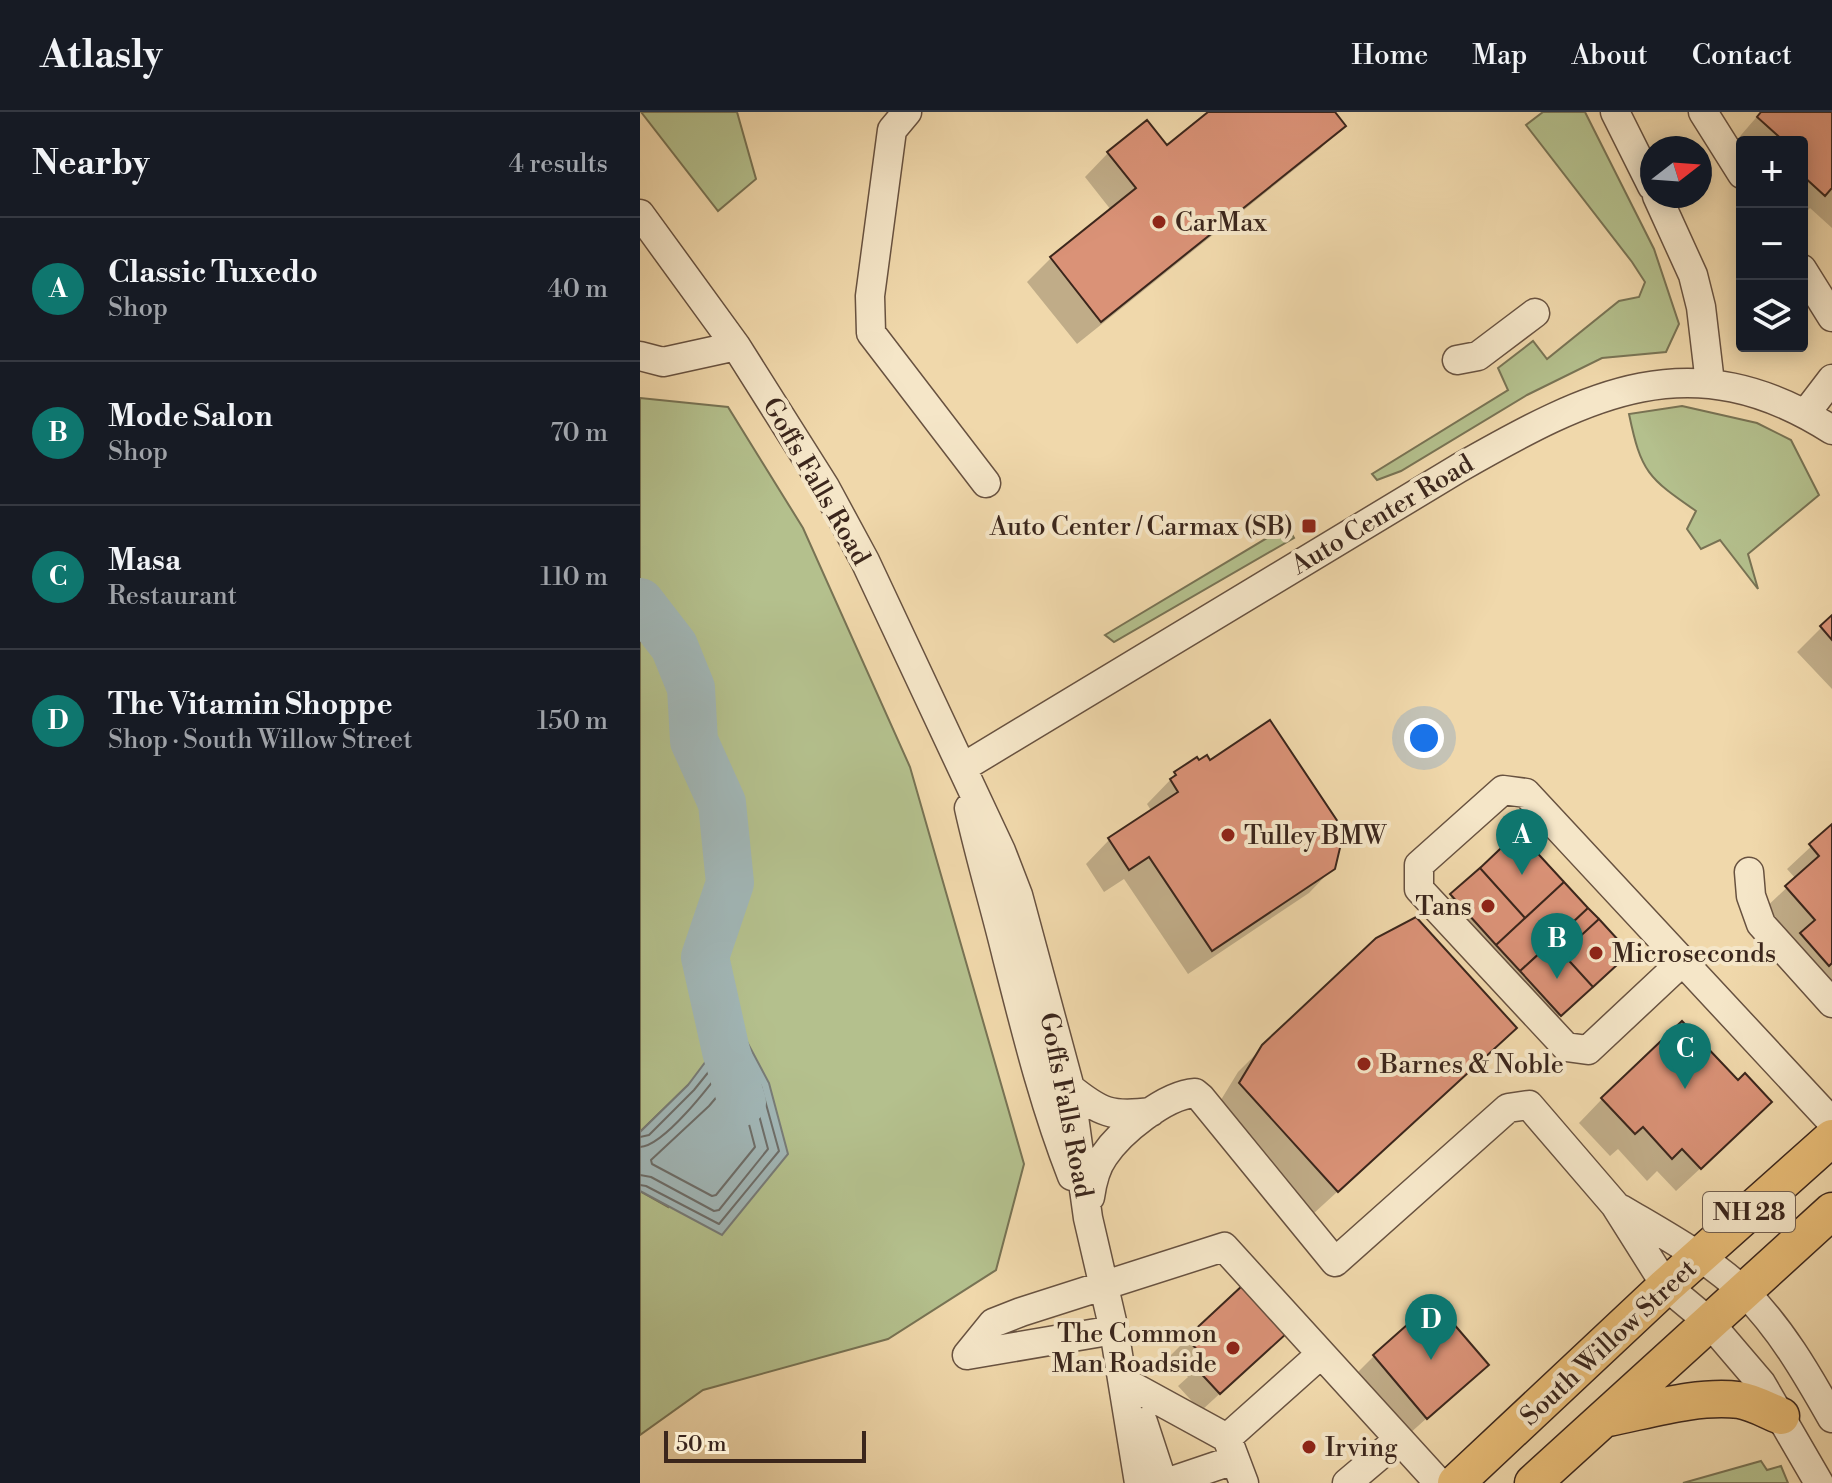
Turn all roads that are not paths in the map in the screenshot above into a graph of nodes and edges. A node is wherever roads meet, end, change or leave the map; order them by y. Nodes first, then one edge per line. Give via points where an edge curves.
1 (907, 112) edge
2 (1615, 112) edge
3 (1703, 112) edge
4 (1640, 162) edge
5 (1736, 164) edge
6 (1662, 208) edge
7 (642, 219) edge
8 (1808, 279) edge
9 (1535, 313) dead end
10 (1832, 317) edge
11 (736, 346) junction
12 (640, 356) edge
13 (1457, 360) dead end
14 (1832, 379) edge
15 (1710, 383) junction
16 (1806, 413) junction
17 (1832, 430) edge
18 (986, 483) dead end
19 (962, 768) junction
20 (1749, 872) dead end
21 (1683, 961) junction
22 (1832, 1003) edge
23 (1070, 1088) junction
24 (1151, 1112) junction
25 (1832, 1122) edge
26 (1832, 1138) edge
27 (1615, 1205) junction
28 (1832, 1211) edge
29 (1088, 1218) junction
30 (1700, 1257) junction
31 (1104, 1286) junction
32 (1666, 1286) junction
33 (1743, 1292) junction
34 (1708, 1321) junction
35 (1114, 1330) junction
36 (1321, 1354) junction
37 (1132, 1386) junction
38 (1781, 1416) junction
39 (1608, 1418) junction
40 (1832, 1418) edge
41 (1399, 1439) junction
42 (1235, 1460) edge
43 (1139, 1483) edge
44 (1165, 1483) edge
45 (1347, 1483) edge
46 (1439, 1483) edge
47 (1456, 1483) edge
48 (1533, 1483) edge
49 (1819, 1483) edge

1 - 18 street via 892,130 870,296 871,333
2 - 4 street
3 - 5 street
6 - 15 street via 1693,275
7 - 11 street, Goffs Falls Road
8 - 10 street
9 - 13 street via 1478,356
11 - 12 street via 663,362
11 - 19 street, Goffs Falls Road via 852,536
14 - 16 street
15 - 16 street, Auto Center Road via 1754,392
15 - 19 street, Auto Center Road via 1663,384 1603,396 1520,433
16 - 17 street, Auto Center Road
19 - 23 street, Goffs Falls Road via 1018,895
19 - 29 street, Goffs Falls Road via 977,848 1040,1084
20 - 22 street via 1761,924
21 - 21 street via 1526,793 1503,790 1419,865 1419,889 1566,1047 1588,1050
21 - 25 street
23 - 24 street via 1113,1115
23 - 29 street, Goffs Falls Road
24 - 27 street via 1195,1093 1335,1262 1508,1108 1529,1105
24 - 29 street via 1102,1157
26 - 30 main road, South Willow Street / NH 28
27 - 30 street
27 - 32 street
28 - 33 main road, South Willow Street / NH 28
29 - 31 street, Goffs Falls Road
30 - 32 main road, South Willow Street / NH 28
30 - 33 street
31 - 35 street, Goffs Falls Road
31 - 35 street via 993,1323 967,1355
31 - 36 street via 1224,1247
32 - 34 street
32 - 47 main road, South Willow Street / NH 28
33 - 34 main road, South Willow Street / NH 28
33 - 40 street via 1769,1320
34 - 38 street via 1761,1383
34 - 39 main road, South Willow Street / NH 28
35 - 37 street, Goffs Falls Road
35 - 43 street, Goffs Falls Road
36 - 41 street
36 - 42 street
37 - 42 street
37 - 44 street, Goffs Falls Road
38 - 39 main road via 1742,1400 1704,1401
38 - 49 street
39 - 48 main road, South Willow Street / NH 28
41 - 45 street
41 - 46 street
42 - 44 street

